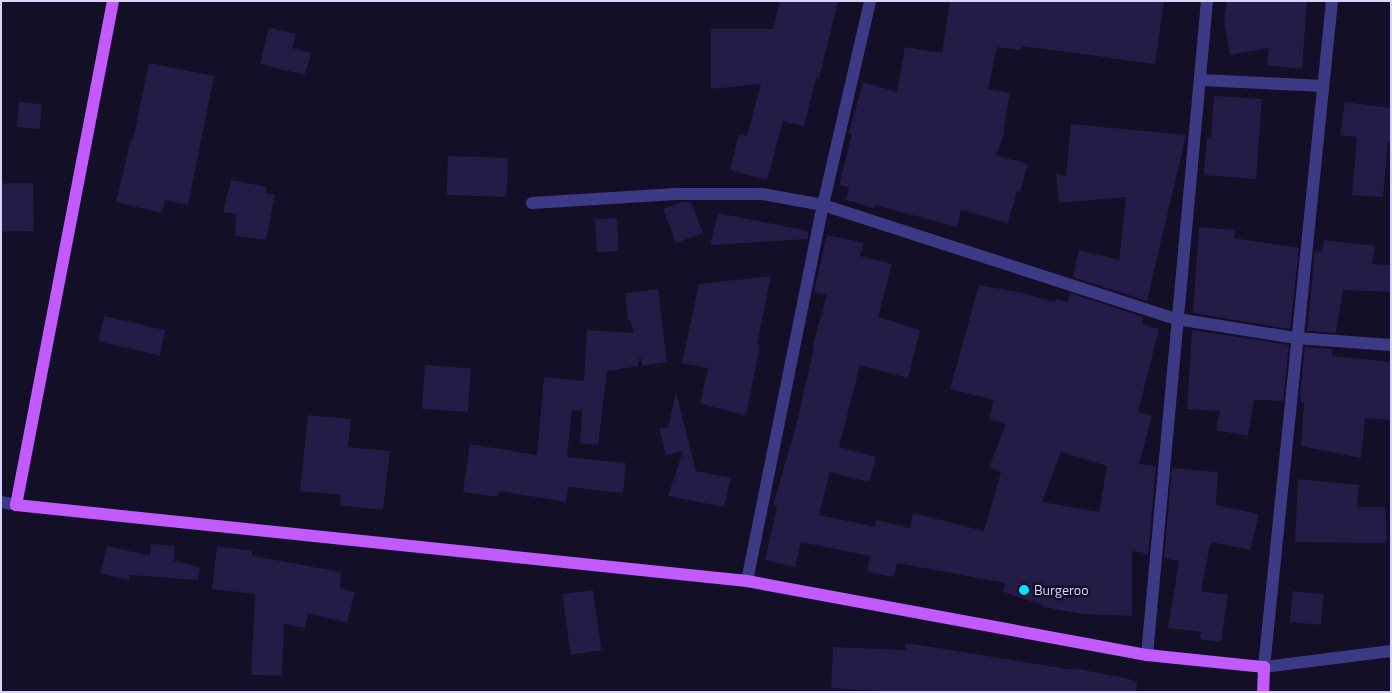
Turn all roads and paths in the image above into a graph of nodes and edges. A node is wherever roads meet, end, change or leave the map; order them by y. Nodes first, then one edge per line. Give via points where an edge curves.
1 (113, 1) edge
2 (870, 1) edge
3 (1207, 1) edge
4 (1332, 1) edge
5 (1201, 80) junction
6 (1323, 86) junction
7 (532, 202) dead end
8 (823, 205) junction
9 (1177, 319) junction
10 (1296, 338) junction
11 (1391, 345) edge
12 (1, 502) edge
13 (16, 505) junction
14 (747, 581) junction
15 (1391, 650) edge
16 (1147, 655) junction
17 (1264, 667) junction
18 (1263, 692) edge

1 - 13 main road
2 - 8 street
3 - 5 street
4 - 6 street
5 - 6 street
5 - 9 street
6 - 10 street
7 - 8 street via 676,194 762,194
8 - 9 street
8 - 14 street
9 - 10 street
9 - 16 street
10 - 11 street
10 - 17 street
12 - 13 street
13 - 14 main road
14 - 16 main road
15 - 17 street
16 - 17 main road
17 - 18 main road

